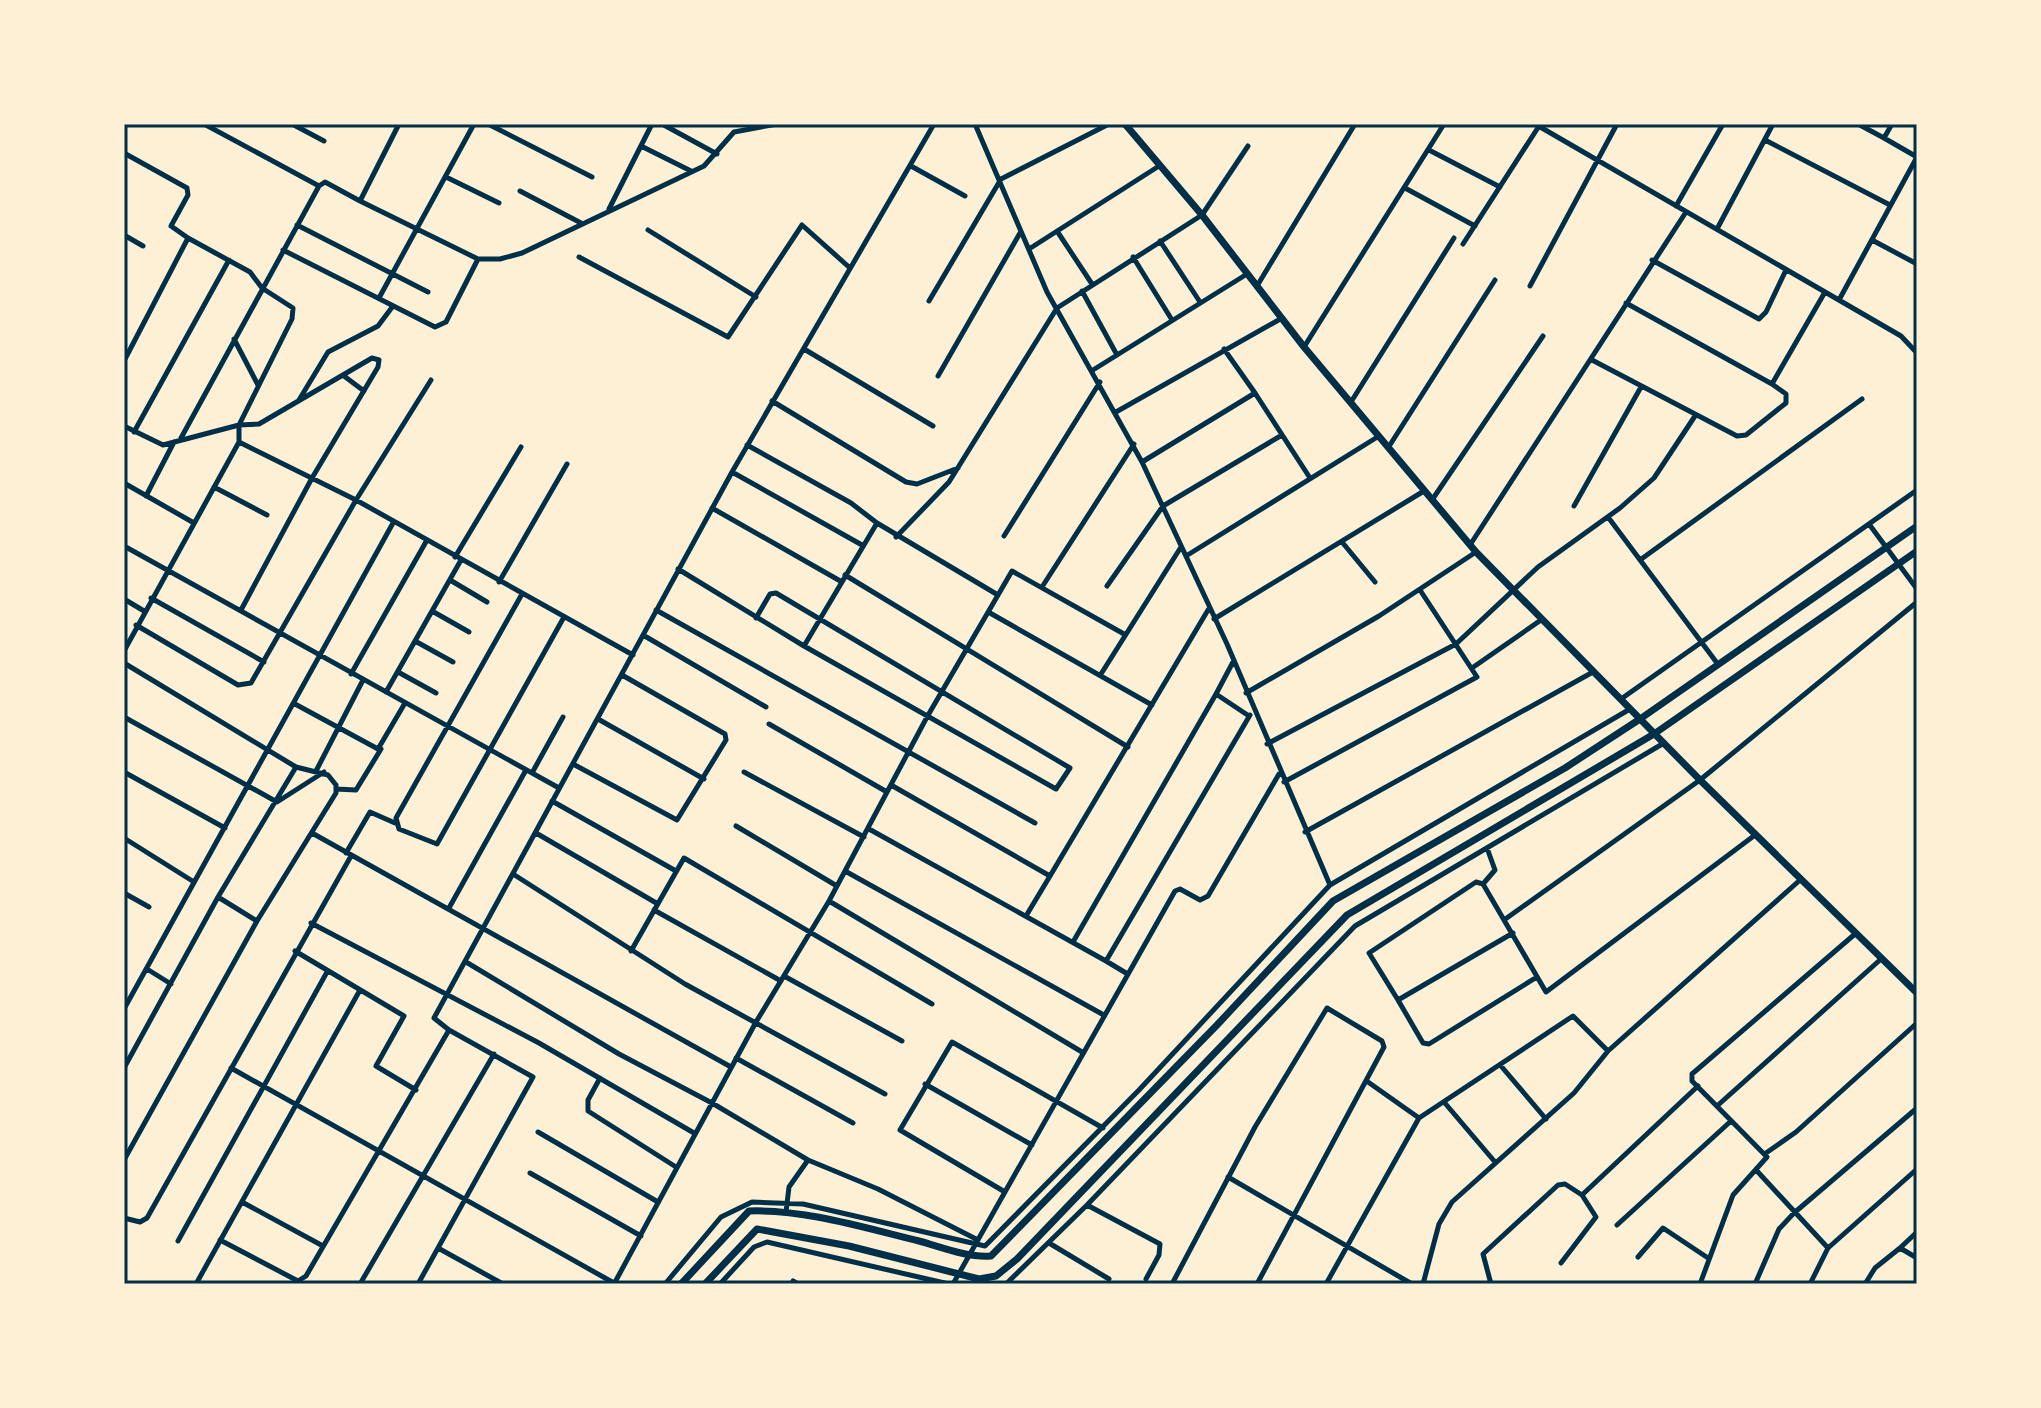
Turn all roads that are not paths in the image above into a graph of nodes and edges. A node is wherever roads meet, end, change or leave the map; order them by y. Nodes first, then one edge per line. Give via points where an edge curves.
1 (204, 124) edge
2 (292, 124) edge
3 (399, 124) edge
4 (474, 124) edge
5 (488, 124) edge
6 (652, 124) edge
7 (662, 124) edge
8 (777, 124) edge
9 (934, 124) edge
10 (975, 124) edge
11 (1109, 124) edge
12 (1125, 124) edge
13 (1355, 124) edge
14 (1444, 124) edge
15 (1617, 124) edge
16 (1723, 124) edge
17 (1773, 124) edge
18 (1858, 124) edge
19 (1892, 124) edge
20 (1537, 125) edge
21 (214, 126) edge
22 (1884, 138) junction
23 (1765, 140) junction
24 (324, 141) dead end
25 (641, 146) junction
26 (1248, 146) dead end
27 (1429, 150) junction
28 (124, 153) edge
29 (717, 154) junction
30 (1917, 157) edge
31 (1598, 160) junction
32 (911, 166) junction
33 (1159, 166) junction
34 (692, 172) junction
35 (446, 177) junction
36 (592, 177) dead end
37 (1001, 179) junction
38 (319, 186) junction
39 (1500, 187) junction
40 (1405, 188) junction
41 (520, 191) dead end
42 (965, 196) dead end
43 (360, 201) junction
44 (499, 203) dead end
45 (1890, 205) junction
46 (1676, 206) junction
47 (609, 210) junction
48 (1686, 212) junction
49 (1202, 215) junction
50 (582, 223) junction
51 (297, 225) junction
52 (1475, 226) junction
53 (417, 229) junction
54 (1717, 229) junction
55 (648, 230) dead end
56 (1057, 231) junction
57 (1021, 232) junction
58 (124, 235) edge
59 (188, 238) junction
60 (1454, 238) dead end
61 (1872, 240) junction
62 (1160, 241) junction
63 (1463, 244) dead end
64 (143, 246) dead end
65 (1029, 249) junction
66 (283, 250) junction
67 (579, 257) dead end
68 (1133, 257) junction
69 (478, 259) junction
70 (229, 260) junction
71 (1652, 260) junction
72 (1917, 264) edge
73 (850, 268) junction
74 (1786, 270) junction
75 (393, 274) junction
76 (1247, 274) junction
77 (1495, 280) dead end
78 (1092, 284) junction
79 (1257, 286) junction
80 (1530, 286) dead end
81 (262, 288) junction
82 (1082, 291) junction
83 (428, 292) dead end
84 (1825, 292) junction
85 (756, 297) junction
86 (379, 298) junction
87 (1839, 300) junction
88 (929, 301) dead end
89 (1200, 302) junction
90 (1626, 303) junction
91 (393, 306) junction
92 (1057, 308) junction
93 (1283, 318) junction
94 (1172, 320) junction
95 (1543, 336) dead end
96 (234, 338) junction
97 (1304, 347) junction
98 (803, 348) junction
99 (1224, 349) junction
100 (1917, 353) edge
101 (1117, 355) junction
102 (1592, 360) junction
103 (124, 361) edge
104 (1093, 370) junction
105 (344, 376) junction
106 (938, 376) dead end
107 (431, 380) dead end
108 (1100, 382) junction
109 (1772, 384) junction
110 (258, 385) junction
111 (1641, 387) junction
112 (364, 391) junction
113 (1255, 393) junction
114 (1862, 399) dead end
115 (772, 401) junction
116 (298, 402) junction
117 (1351, 402) junction
118 (1116, 412) junction
119 (1695, 416) junction
120 (239, 425) junction
121 (124, 426) edge
122 (933, 426) dead end
123 (134, 432) junction
124 (1282, 435) junction
125 (1379, 436) junction
126 (178, 440) junction
127 (239, 442) junction
128 (1134, 444) junction
129 (747, 445) junction
130 (521, 447) dead end
131 (1388, 448) junction
132 (1142, 462) junction
133 (567, 464) dead end
134 (959, 468) junction
135 (732, 472) junction
136 (312, 478) junction
137 (1310, 478) junction
138 (124, 483) edge
139 (214, 487) junction
140 (1917, 490) edge
141 (1424, 491) junction
142 (146, 496) junction
143 (356, 500) junction
144 (1432, 501) junction
145 (1163, 506) junction
146 (1574, 506) dead end
147 (712, 508) junction
148 (267, 515) dead end
149 (1608, 517) junction
150 (194, 523) junction
151 (393, 523) junction
152 (877, 523) junction
153 (1869, 524) junction
154 (1917, 526) edge
155 (1004, 536) dead end
156 (896, 537) junction
157 (427, 540) junction
158 (1342, 542) junction
159 (862, 545) junction
160 (124, 546) edge
161 (1181, 547) junction
162 (1473, 548) junction
163 (1885, 548) junction
164 (1917, 551) edge
165 (1186, 556) junction
166 (458, 558) junction
167 (1640, 560) junction
168 (1898, 565) junction
169 (678, 569) junction
170 (167, 570) junction
171 (844, 579) junction
172 (450, 580) junction
173 (499, 582) junction
174 (1375, 582) dead end
175 (1107, 586) dead end
176 (1042, 587) junction
177 (1917, 589) edge
178 (1420, 590) junction
179 (1512, 591) junction
180 (522, 594) junction
181 (998, 595) junction
182 (151, 598) junction
183 (124, 599) edge
184 (487, 602) dead end
185 (1917, 602) edge
186 (1208, 609) junction
187 (241, 610) junction
188 (656, 610) junction
189 (144, 611) junction
190 (432, 611) junction
191 (990, 613) junction
192 (564, 617) junction
193 (756, 618) junction
194 (819, 618) junction
195 (1214, 619) junction
196 (1541, 620) junction
197 (136, 625) junction
198 (469, 632) dead end
199 (280, 634) junction
200 (1124, 634) junction
201 (643, 635) junction
202 (415, 641) junction
203 (1700, 642) junction
204 (1456, 644) junction
205 (804, 646) junction
206 (968, 648) junction
207 (124, 651) edge
208 (320, 655) junction
209 (633, 655) junction
210 (1233, 661) junction
211 (264, 662) junction
212 (453, 662) dead end
213 (124, 663) edge
214 (1717, 663) junction
215 (1472, 668) junction
216 (398, 672) junction
217 (1593, 672) junction
218 (351, 674) junction
219 (1101, 674) junction
220 (622, 675) junction
221 (363, 680) junction
222 (942, 690) junction
223 (386, 692) junction
224 (436, 693) dead end
225 (1246, 693) junction
226 (1216, 694) junction
227 (1621, 699) junction
228 (405, 703) junction
229 (295, 704) junction
230 (1152, 705) junction
231 (766, 707) dead end
232 (1630, 709) junction
233 (1251, 714) junction
234 (124, 717) edge
235 (563, 717) dead end
236 (927, 717) junction
237 (598, 719) junction
238 (1640, 719) junction
239 (769, 724) dead end
240 (446, 726) junction
241 (336, 727) junction
242 (1654, 734) junction
243 (1664, 743) junction
244 (1267, 744) junction
245 (1128, 747) junction
246 (381, 748) junction
247 (269, 750) junction
248 (489, 750) junction
249 (907, 753) junction
250 (573, 764) junction
251 (296, 767) junction
252 (316, 771) junction
253 (529, 771) junction
254 (124, 772) edge
255 (324, 772) junction
256 (744, 772) dead end
257 (1280, 773) junction
258 (704, 779) junction
259 (1700, 780) junction
260 (1284, 782) junction
261 (891, 785) junction
262 (249, 786) junction
263 (559, 788) junction
264 (336, 789) junction
265 (887, 792) junction
266 (552, 801) junction
267 (277, 802) junction
268 (395, 823) junction
269 (1035, 823) dead end
270 (736, 826) dead end
271 (225, 828) junction
272 (869, 829) junction
273 (1305, 832) junction
274 (312, 833) junction
275 (536, 833) junction
276 (1755, 835) junction
277 (864, 837) junction
278 (124, 838) edge
279 (1487, 848) junction
280 (349, 854) junction
281 (676, 871) junction
282 (845, 871) junction
283 (513, 874) junction
284 (1050, 876) junction
285 (1800, 880) junction
286 (194, 882) junction
287 (1483, 884) junction
288 (1330, 885) junction
289 (837, 886) junction
290 (124, 893) edge
291 (218, 897) junction
292 (829, 901) junction
293 (658, 904) junction
294 (149, 907) dead end
295 (449, 908) junction
296 (654, 910) junction
297 (1026, 916) junction
298 (1504, 920) junction
299 (257, 921) junction
300 (311, 923) junction
301 (485, 927) junction
302 (810, 932) junction
303 (1513, 933) junction
304 (1855, 934) junction
305 (1073, 942) junction
306 (295, 951) junction
307 (631, 951) junction
308 (1881, 959) junction
309 (1106, 961) junction
310 (466, 962) junction
311 (147, 969) junction
312 (327, 972) junction
313 (1126, 973) junction
314 (1537, 977) junction
315 (783, 979) junction
316 (171, 984) junction
317 (360, 990) junction
318 (1917, 993) edge
319 (447, 996) junction
320 (1398, 1000) junction
321 (932, 1004) dead end
322 (124, 1009) edge
323 (1102, 1014) junction
324 (756, 1022) junction
325 (1917, 1023) edge
326 (449, 1030) junction
327 (902, 1041) dead end
328 (1608, 1051) junction
329 (1082, 1052) junction
330 (494, 1054) junction
331 (736, 1058) junction
332 (1501, 1066) junction
333 (731, 1067) junction
334 (124, 1068) edge
335 (231, 1068) junction
336 (600, 1078) junction
337 (1368, 1082) junction
338 (925, 1084) junction
339 (265, 1086) junction
340 (1698, 1086) junction
341 (416, 1090) junction
342 (885, 1094) dead end
343 (1056, 1100) junction
344 (1444, 1102) junction
345 (712, 1103) junction
346 (298, 1104) junction
347 (1717, 1106) junction
348 (1917, 1108) edge
349 (1419, 1118) junction
350 (1546, 1119) junction
351 (1731, 1121) junction
352 (853, 1123) dead end
353 (1103, 1128) junction
354 (538, 1132) dead end
355 (694, 1133) junction
356 (1032, 1145) junction
357 (379, 1153) junction
358 (1766, 1153) junction
359 (124, 1160) edge
360 (808, 1160) junction
361 (1495, 1162) junction
362 (676, 1167) junction
363 (1917, 1169) edge
364 (1757, 1171) junction
365 (530, 1173) dead end
366 (423, 1177) junction
367 (1228, 1177) junction
368 (1005, 1192) junction
369 (1582, 1195) junction
370 (465, 1201) junction
371 (785, 1201) junction
372 (242, 1202) junction
373 (658, 1202) junction
374 (1087, 1205) junction
375 (1794, 1213) junction
376 (786, 1214) junction
377 (1295, 1216) junction
378 (124, 1218) edge
379 (1617, 1225) dead end
380 (1917, 1232) edge
381 (641, 1236) junction
382 (220, 1240) junction
383 (178, 1241) dead end
384 (976, 1243) junction
385 (1049, 1243) junction
386 (323, 1246) junction
387 (1347, 1246) junction
388 (438, 1248) junction
389 (1828, 1248) junction
390 (1900, 1248) junction
391 (969, 1254) junction
392 (1638, 1257) dead end
393 (1708, 1258) junction
394 (1917, 1258) edge
395 (1561, 1263) dead end
396 (959, 1274) junction
397 (1014, 1278) junction
398 (1109, 1279) dead end
399 (1146, 1279) dead end
400 (196, 1284) edge
401 (360, 1284) edge
402 (418, 1284) edge
403 (503, 1284) edge
404 (614, 1284) edge
405 (665, 1284) edge
406 (681, 1284) edge
407 (705, 1284) edge
408 (720, 1284) edge
409 (951, 1284) edge
410 (1006, 1284) edge
411 (1024, 1284) edge
412 (1172, 1284) edge
413 (1257, 1284) edge
414 (1326, 1284) edge
415 (1412, 1284) edge
416 (1423, 1284) edge
417 (1491, 1284) edge
418 (1700, 1284) edge
419 (1755, 1284) edge
420 (1810, 1284) edge
421 (1865, 1284) edge

1 - 21 street
2 - 24 street
3 - 43 street
4 - 35 street
5 - 36 street
6 - 25 street
7 - 29 street
8 - 29 street via 734,132
9 - 32 street
10 - 37 street
11 - 37 street
12 - 33 street
13 - 79 street
14 - 27 street
15 - 31 street
16 - 46 street
17 - 23 street
18 - 22 street
19 - 22 street
20 - 31 street
20 - 39 street
21 - 38 street
22 - 30 street
23 - 45 street
23 - 54 street
25 - 34 street
25 - 47 street
26 - 49 street
27 - 39 street
27 - 40 street
28 - 59 street via 187,188 171,226
29 - 34 street
30 - 45 street
31 - 46 street
31 - 80 street
32 - 42 street
32 - 73 street
33 - 49 street
33 - 56 street
34 - 47 street
35 - 44 street
35 - 53 street
37 - 57 street
37 - 88 street
38 - 43 street via 325,182
38 - 51 street
39 - 52 street
40 - 52 street
40 - 97 street
41 - 50 street
43 - 53 street
45 - 61 street
46 - 48 street
47 - 50 street
48 - 54 street
48 - 71 street
49 - 62 street
49 - 76 street
50 - 69 street via 522,253
51 - 66 street
51 - 75 street
52 - 63 street
53 - 69 street
53 - 75 street
54 - 74 street
55 - 85 street
56 - 65 street
56 - 78 street
57 - 65 street
57 - 106 street
58 - 64 street
59 - 70 street
59 - 103 street
60 - 117 street
61 - 72 street
61 - 87 street
62 - 68 street
62 - 89 street
65 - 92 street
66 - 81 street
66 - 86 street
67 - 85 street via 728,337
68 - 78 street
68 - 94 street
69 - 91 street via 440,327
70 - 81 street via 250,272
70 - 123 street
71 - 74 street via 1759,319
71 - 90 street
73 - 85 street via 802,225
73 - 98 street
74 - 84 street
75 - 83 street
75 - 86 street
76 - 79 street
76 - 89 street
77 - 131 street
78 - 82 street
79 - 93 street
81 - 96 street
81 - 110 street via 290,304 294,313
82 - 92 street
82 - 101 street
84 - 87 street
84 - 109 street
86 - 91 street
87 - 100 street via 1901,336
89 - 94 street
90 - 102 street
90 - 109 street
91 - 116 street via 378,326 328,352
92 - 104 street
92 - 134 street
93 - 97 street
93 - 99 street
94 - 101 street
95 - 144 street
96 - 110 street
96 - 126 street
97 - 117 street
98 - 115 street
98 - 122 street
99 - 113 street
99 - 118 street
101 - 104 street
102 - 111 street
102 - 162 street
104 - 108 street
105 - 112 street
105 - 112 street via 372,358 379,360
105 - 116 street
107 - 143 street
108 - 118 street
108 - 155 street
109 - 119 street via 1786,394 1786,403 1746,435
110 - 120 street
111 - 119 street
111 - 146 street
112 - 136 street
113 - 124 street
113 - 132 street
114 - 167 street
115 - 129 street
115 - 134 street via 912,485
116 - 120 street via 259,424
117 - 125 street
118 - 128 street
119 - 149 street via 1654,478
120 - 126 street
120 - 127 street
121 - 123 street
123 - 126 street via 159,445
124 - 137 street
124 - 145 street
125 - 131 street
125 - 137 street
126 - 142 street
127 - 136 street
127 - 139 street
128 - 132 street
128 - 176 street
129 - 135 street
129 - 152 street
130 - 166 street
131 - 141 street
132 - 145 street
133 - 173 street
134 - 156 street
135 - 147 street
135 - 159 street
136 - 143 street
136 - 187 street
137 - 165 street
138 - 142 street
139 - 148 street
139 - 150 street
140 - 153 street
141 - 144 street
141 - 158 street
142 - 150 street
143 - 151 street
143 - 199 street
144 - 162 street
145 - 161 street
145 - 175 street
147 - 169 street
147 - 171 street
149 - 167 street
149 - 179 street
150 - 170 street
151 - 157 street
151 - 208 street
152 - 156 street
152 - 159 street
153 - 163 street
153 - 203 street
154 - 163 street
156 - 181 street
157 - 166 street
157 - 218 street
158 - 174 street
158 - 195 street
159 - 171 street
160 - 170 street
161 - 165 street
161 - 200 street
162 - 178 street
162 - 179 street
163 - 168 street
163 - 214 street
164 - 168 street
165 - 186 street
166 - 172 street
166 - 173 street
167 - 203 street
168 - 177 street
168 - 242 street
169 - 188 street
169 - 193 street
170 - 182 street
170 - 187 street
171 - 194 street
171 - 206 street
172 - 184 street
172 - 190 street
173 - 180 street
176 - 181 street via 1012,571
176 - 200 street
178 - 204 street
178 - 225 street
179 - 196 street
179 - 204 street
180 - 192 street
180 - 240 street
181 - 191 street
182 - 189 street
182 - 211 street
183 - 189 street
185 - 259 street
186 - 195 street
186 - 230 street
187 - 199 street
188 - 201 street
188 - 249 street
189 - 197 street
190 - 198 street
190 - 202 street
191 - 206 street
191 - 219 street
192 - 209 street
192 - 248 street
193 - 194 street via 773,593
193 - 205 street
194 - 205 street
194 - 222 street
195 - 210 street
196 - 215 street
196 - 217 street
197 - 207 street
197 - 211 street via 238,685 251,683
199 - 208 street
199 - 211 street
200 - 219 street
201 - 209 street
201 - 231 street
202 - 212 street
202 - 216 street
203 - 214 street
203 - 227 street
204 - 215 street
204 - 244 street
205 - 236 street
206 - 222 street
206 - 245 street
208 - 218 street
208 - 229 street
209 - 220 street
210 - 225 street
210 - 226 street
213 - 247 street
214 - 238 street
215 - 260 street via 1475,679
216 - 223 street
216 - 224 street
217 - 227 street
217 - 273 street
218 - 221 street
219 - 230 street
220 - 237 street
220 - 258 street via 725,734
221 - 223 street
221 - 241 street
222 - 236 street
222 - 236 street via 1069,765 1059,789
223 - 228 street
225 - 233 street
226 - 233 street
226 - 305 street
227 - 232 street
228 - 240 street
228 - 246 street
229 - 241 street
229 - 247 street
230 - 245 street
232 - 238 street
232 - 288 street
233 - 244 street
233 - 309 street
234 - 262 street
235 - 253 street
236 - 249 street
237 - 250 street
237 - 258 street
238 - 242 street
238 - 391 street via 1333,901 999,1251 991,1256
239 - 265 street
240 - 248 street
240 - 268 street
241 - 246 street
241 - 252 street
242 - 243 street
242 - 396 street via 1347,915 1006,1270 985,1279
243 - 259 street
243 - 279 street
244 - 257 street
245 - 284 street
246 - 264 street via 360,786
247 - 251 street
247 - 262 street
248 - 253 street
248 - 268 street via 437,844
249 - 261 street
249 - 269 street
250 - 258 street via 677,820
250 - 263 street
251 - 252 street
251 - 267 street
252 - 255 street
253 - 263 street
253 - 295 street
254 - 271 street
255 - 264 street
255 - 267 street
256 - 277 street
257 - 260 street
257 - 313 street via 1208,896 1200,900 1177,889
259 - 276 street
259 - 298 street
260 - 273 street
261 - 265 street
261 - 284 street
262 - 267 street
262 - 271 street
263 - 266 street
264 - 274 street
265 - 272 street
266 - 275 street
266 - 281 street
267 - 291 street
268 - 280 street via 370,812
270 - 289 street
271 - 286 street
272 - 277 street
272 - 297 street
273 - 288 street
274 - 280 street
274 - 299 street
275 - 283 street
275 - 293 street
276 - 285 street
276 - 314 street via 1548,992
277 - 282 street
278 - 286 street
279 - 287 street via 1495,870
279 - 374 street via 1355,926
280 - 295 street
280 - 300 street
281 - 293 street
281 - 302 street via 686,859
282 - 289 street
282 - 323 street
283 - 301 street
283 - 307 street
284 - 297 street
285 - 304 street
285 - 328 street
286 - 311 street
287 - 298 street
287 - 320 street via 1476,882 1369,953
288 - 353 street
289 - 292 street
290 - 294 street
291 - 299 street
291 - 316 street
292 - 302 street
292 - 329 street
293 - 296 street
295 - 301 street
296 - 307 street
296 - 315 street
297 - 305 street
298 - 303 street
299 - 359 street
300 - 306 street
300 - 319 street
301 - 310 street
301 - 333 street
302 - 315 street
302 - 321 street
303 - 314 street
303 - 320 street
304 - 308 street
304 - 340 street via 1692,1074
305 - 309 street
306 - 312 street
306 - 335 street
307 - 324 street
308 - 318 street
308 - 347 street
309 - 313 street
310 - 319 street
310 - 345 street
311 - 316 street
311 - 322 street
312 - 317 street
312 - 339 street
313 - 323 street
314 - 320 street via 1429,1044 1423,1043
315 - 324 street
315 - 327 street
316 - 334 street
317 - 341 street via 404,1016 376,1066
317 - 346 street
319 - 326 street via 434,1021
319 - 336 street
323 - 329 street
324 - 331 street
324 - 342 street
325 - 358 street
326 - 330 street
326 - 341 street
328 - 332 street via 1573,1016
328 - 350 street
329 - 343 street
330 - 366 street
330 - 370 street via 533,1077
331 - 333 street
331 - 352 street
332 - 344 street
332 - 350 street
333 - 345 street
335 - 339 street
335 - 378 street via 147,1218
336 - 355 street
336 - 362 street via 588,1111
337 - 349 street
337 - 367 street via 1384,1044 1325,1008
337 - 377 street
338 - 343 street via 952,1042
338 - 356 street
338 - 368 street via 901,1133
339 - 346 street
339 - 383 street
340 - 347 street
340 - 369 street
341 - 357 street
343 - 353 street
343 - 356 street
344 - 349 street
344 - 361 street
345 - 355 street
345 - 360 street
346 - 357 street
346 - 372 street
347 - 351 street
348 - 375 street
349 - 387 street
350 - 361 street
351 - 358 street
351 - 379 street
353 - 384 street via 992,1240 985,1246
354 - 373 street
355 - 362 street
356 - 368 street
357 - 366 street
357 - 386 street
358 - 364 street
360 - 371 street
360 - 384 street via 878,1189
361 - 416 street via 1443,1216
362 - 373 street
363 - 389 street
364 - 375 street
364 - 393 street via 1733,1195
365 - 381 street
366 - 370 street
366 - 401 street
367 - 377 street
367 - 412 street
368 - 384 street
369 - 395 street via 1596,1217
369 - 417 street via 1558,1185 1483,1254
370 - 388 street
370 - 404 street
371 - 376 street
371 - 384 street
371 - 405 street via 752,1202 729,1211
372 - 382 street
372 - 386 street
373 - 381 street
374 - 385 street
374 - 399 street via 1160,1244
375 - 389 street
375 - 419 street via 1779,1229
376 - 391 street
376 - 406 street via 749,1211 740,1217
377 - 387 street
377 - 413 street
380 - 390 street
381 - 404 street
382 - 386 street via 301,1281
382 - 400 street
384 - 391 street
385 - 397 street
385 - 398 street
387 - 414 street
387 - 415 street
388 - 402 street
388 - 403 street
389 - 420 street
390 - 394 street
390 - 421 street
391 - 396 street
392 - 393 street via 1663,1228
393 - 418 street
396 - 407 street via 757,1229
396 - 409 street
397 - 410 street
397 - 411 street
408 - 409 street via 754,1247 767,1242

